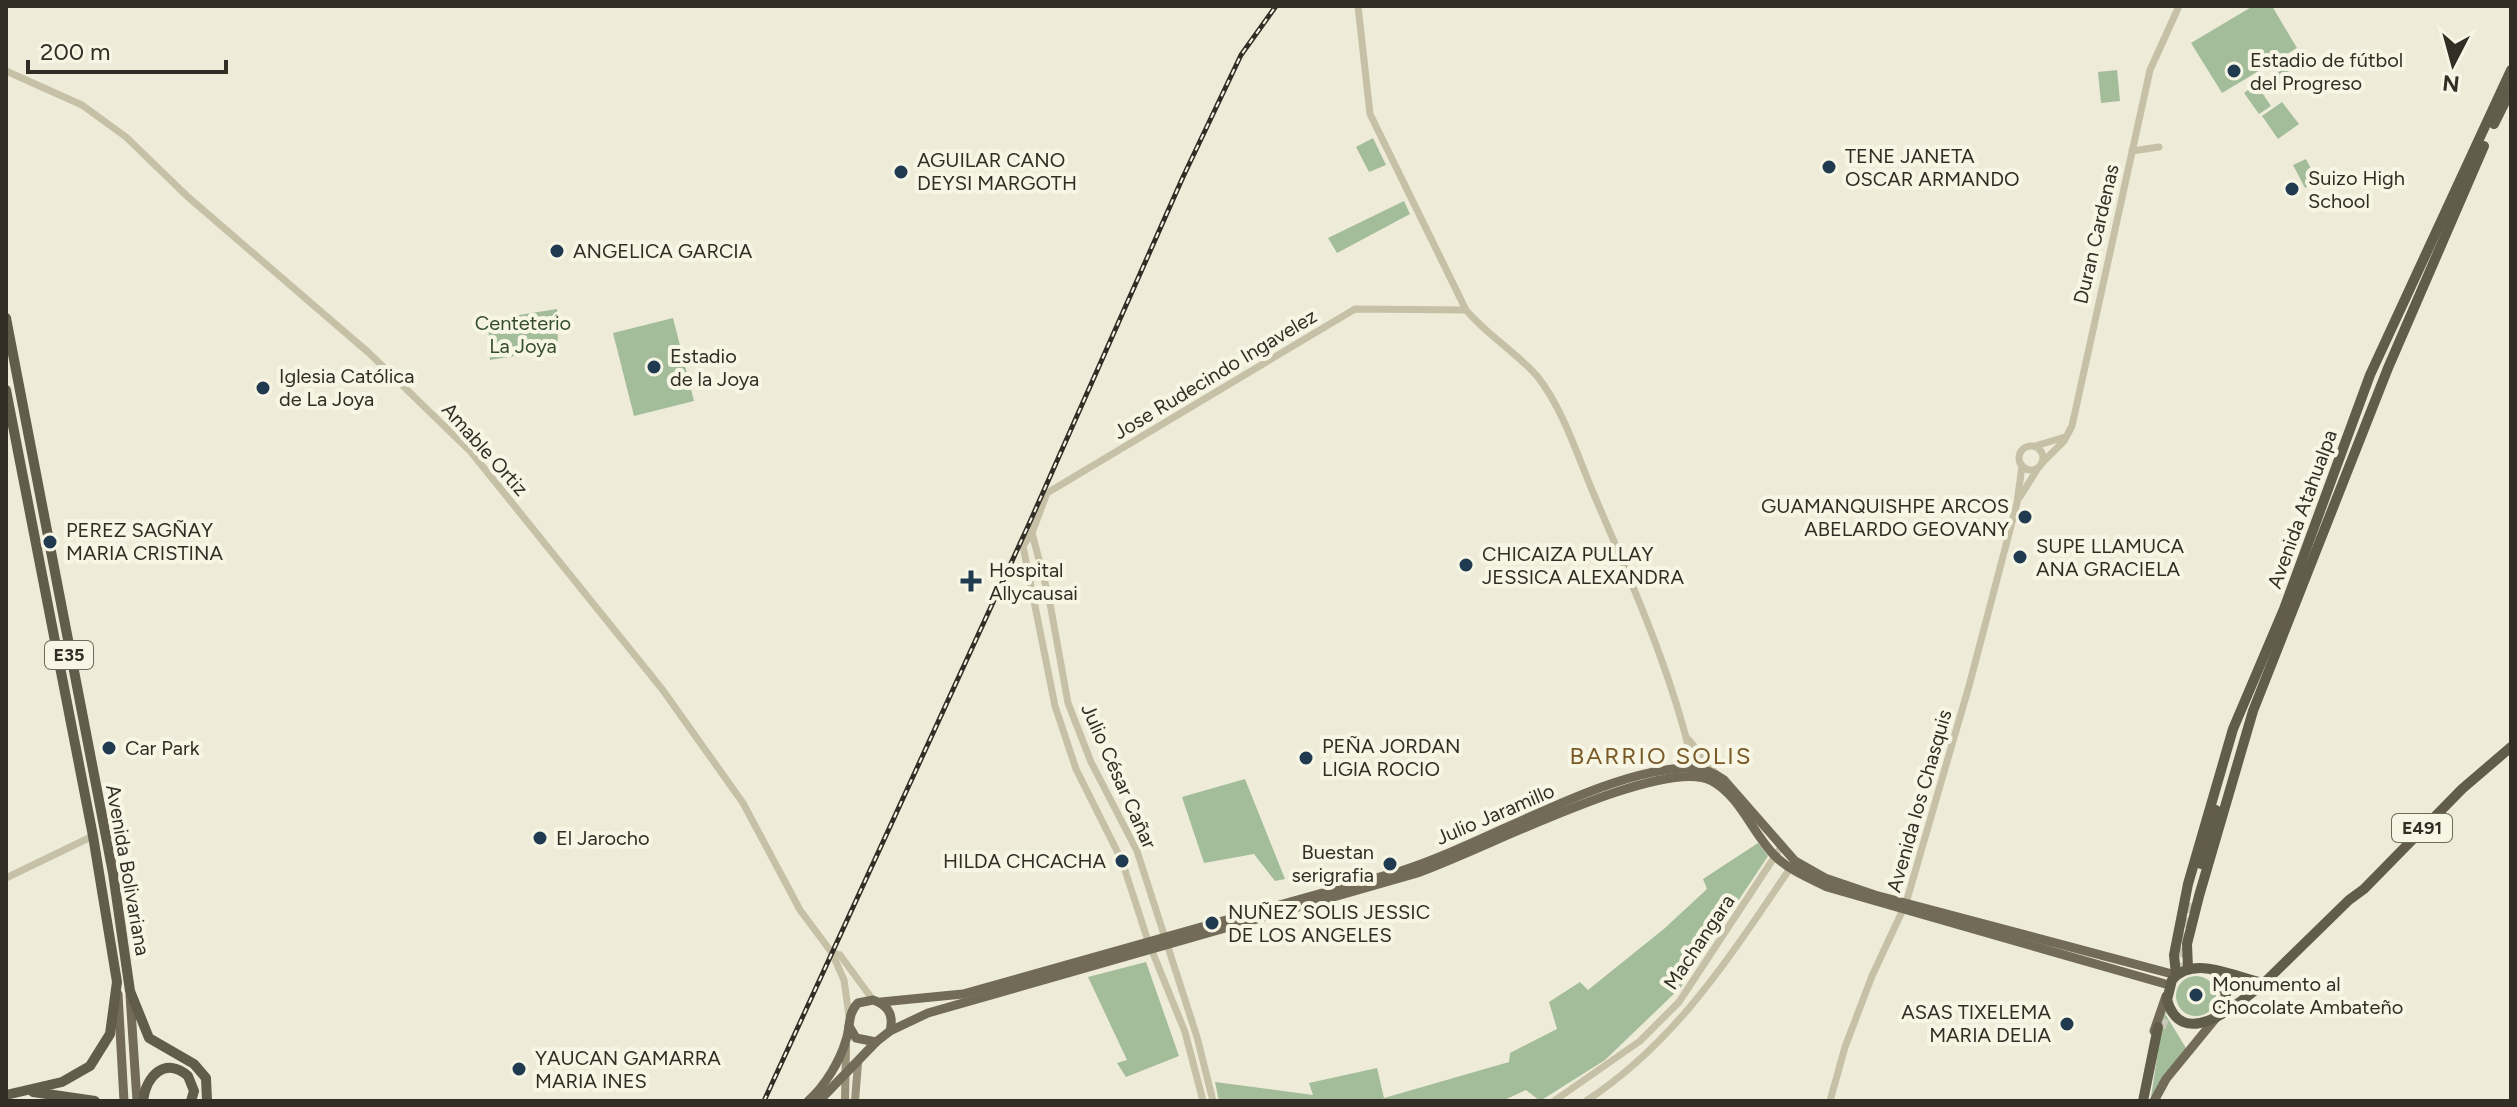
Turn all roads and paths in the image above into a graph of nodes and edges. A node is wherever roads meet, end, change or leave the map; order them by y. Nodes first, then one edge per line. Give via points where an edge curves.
1 (1358, 6) edge
2 (2179, 6) edge
3 (2511, 70) edge
4 (6, 71) edge
5 (2511, 90) edge
6 (2159, 147) dead end
7 (2132, 151) junction
8 (1466, 310) junction
9 (6, 318) edge
10 (6, 390) edge
11 (2067, 437) junction
12 (2031, 447) junction
13 (2022, 466) junction
14 (2040, 466) junction
15 (2017, 503) junction
16 (1032, 533) junction
17 (1023, 546) joint
18 (1687, 738) junction
19 (2511, 747) edge
20 (2234, 749) junction
21 (1696, 772) junction
22 (1714, 778) junction
23 (93, 836) junction
24 (1778, 851) junction
25 (1792, 864) junction
26 (6, 878) edge
27 (2190, 900) tunnel mouth
28 (1904, 907) junction
29 (1166, 940) junction
30 (1150, 945) junction
31 (832, 953) junction
32 (2188, 968) junction
33 (2213, 972) junction
34 (117, 982) junction
35 (2264, 983) junction
36 (2171, 984) junction
37 (130, 991) junction
38 (877, 1001) junction
39 (2216, 1018) junction
40 (849, 1021) junction
41 (2160, 1027) tunnel mouth
42 (890, 1031) junction
43 (846, 1040) junction
44 (876, 1042) junction
45 (858, 1063) junction
46 (845, 1077) junction
47 (23, 1091) junction
48 (6, 1095) edge
49 (95, 1101) edge
50 (124, 1101) edge
51 (137, 1101) edge
52 (143, 1101) edge
53 (191, 1101) edge
54 (207, 1101) edge
55 (808, 1101) edge
56 (819, 1101) edge
57 (845, 1101) edge
58 (855, 1101) edge
59 (1203, 1101) edge
60 (1213, 1101) edge
61 (1554, 1101) edge
62 (1586, 1101) edge
63 (1830, 1101) edge
64 (2143, 1101) edge
65 (2154, 1101) edge

1 - 8 street via 1370,114
2 - 7 street, Duran Cardenas via 2150,70
3 - 20 highway, Avenida Atahualpa via 2370,375
4 - 31 street, Amable Ortiz via 82,105 126,137 369,353 471,452 696,735 743,803 810,926
5 - 20 highway, Avenida Atahualpa via 2388,368
6 - 7 street
7 - 11 street, Duran Cardenas
8 - 16 street, Jose Rudecindo Ingavelez via 1355,309 1047,493
8 - 18 street via 1539,378 1564,425 1626,564
9 - 37 highway, Avenida Bolivariana / E35 via 113,873
10 - 23 highway, Avenida Bolivariana / E35
11 - 12 street
11 - 14 street, Avenida los Chasquis
12 - 13 street, Avenida los Chasquis via 2021,453
12 - 14 street via 2042,454
13 - 14 street
13 - 15 street, Avenida los Chasquis
14 - 15 street, Avenida los Chasquis
15 - 28 street, Avenida los Chasquis
16 - 17 street, Jose Rudecindo Ingavelez
16 - 29 street, Julio César Cañar via 1068,703 1091,762 1137,851
17 - 30 street, Julio César Cañar via 1055,706 1076,769 1122,861
18 - 21 street
18 - 22 street
19 - 35 highway, E491
20 - 27 highway
20 - 32 highway, Avenida Atahualpa via 2187,944
20 - 36 highway, Avenida Atahualpa via 2188,884
21 - 22 main road, Julio Jaramillo
21 - 29 main road, Julio Jaramillo via 1606,795 1439,866
22 - 24 main road
23 - 26 street
23 - 34 highway, Avenida Bolivariana / E35
24 - 25 main road
24 - 61 street, Machangara via 1679,1002 1640,1041
25 - 28 main road via 1827,887
25 - 62 street, Machangara via 1686,1015 1641,1061
28 - 36 main road
28 - 63 street, Avenida los Chasquis via 1872,976
29 - 30 main road, Julio Jaramillo
29 - 60 street, Julio César Cañar
30 - 38 main road, Julio Jaramillo via 963,994
30 - 42 main road, Julio Jaramillo via 928,1013
30 - 59 street, Julio César Cañar via 1185,1032
31 - 38 street, Amable Ortiz via 840,955
31 - 40 street, Amable Ortiz via 844,980
32 - 33 highway
32 - 36 highway
33 - 35 highway
33 - 39 highway via 2226,994
34 - 47 highway via 110,1034 90,1066 62,1082
34 - 50 main road, Avenida Bolivariana
35 - 39 highway, E491
36 - 39 highway via 2170,1008 2179,1020 2196,1025
36 - 64 main road, Avenida Atahualpa via 2153,1035
37 - 51 main road, Avenida Bolivariana
37 - 54 highway via 149,1038 201,1070
38 - 40 main road, Julio Jaramillo via 858,1003
38 - 42 main road via 891,1015
39 - 65 main road
40 - 43 main road
40 - 44 main road via 856,1038
41 - 64 highway
42 - 44 main road, Julio Jaramillo
43 - 46 main road
43 - 55 main road via 826,1080
44 - 45 main road, Julio Jaramillo
45 - 46 main road, Julio Jaramillo
45 - 58 main road
46 - 56 main road, Julio Jaramillo
46 - 57 main road
47 - 48 highway
47 - 49 highway
52 - 53 highway via 155,1072 168,1068 182,1071 193,1083

